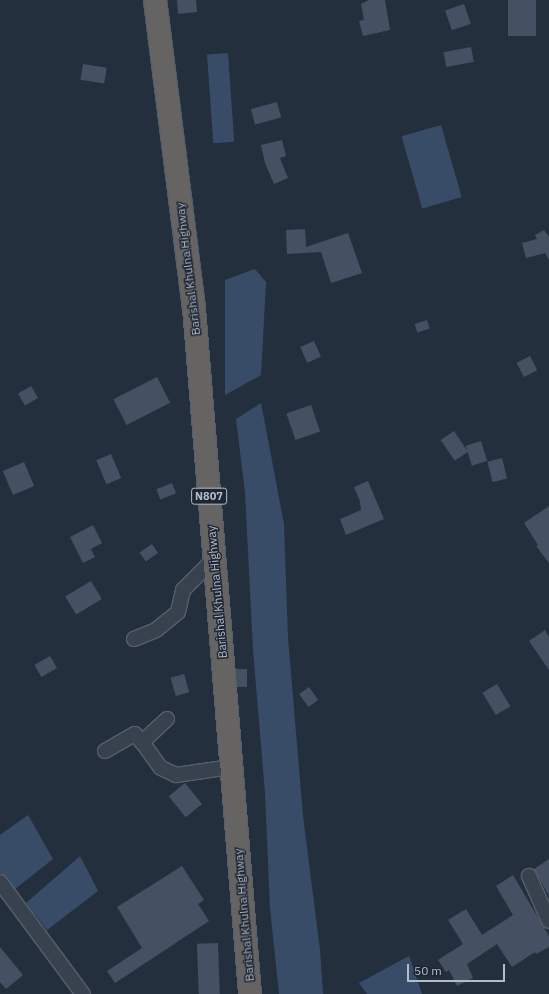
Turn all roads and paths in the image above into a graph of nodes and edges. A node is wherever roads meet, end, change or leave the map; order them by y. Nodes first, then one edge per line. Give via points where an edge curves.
1 (155, 0) edge
2 (214, 559) junction
3 (134, 640) dead end
4 (167, 719) dead end
5 (142, 742) junction
6 (104, 751) dead end
7 (232, 767) junction
8 (529, 876) dead end
9 (0, 882) edge
10 (549, 921) edge
11 (84, 994) edge
12 (250, 994) edge

1 - 2 highway, Barishal Khulna Highway / N807 via 194,308
2 - 3 street via 183,590 178,612 156,630
2 - 7 highway, Barishal Khulna Highway / N807
4 - 5 street
5 - 6 street via 136,734
5 - 7 street via 161,768 176,775
7 - 12 highway, Barishal Khulna Highway / N807
8 - 10 street
9 - 11 street

